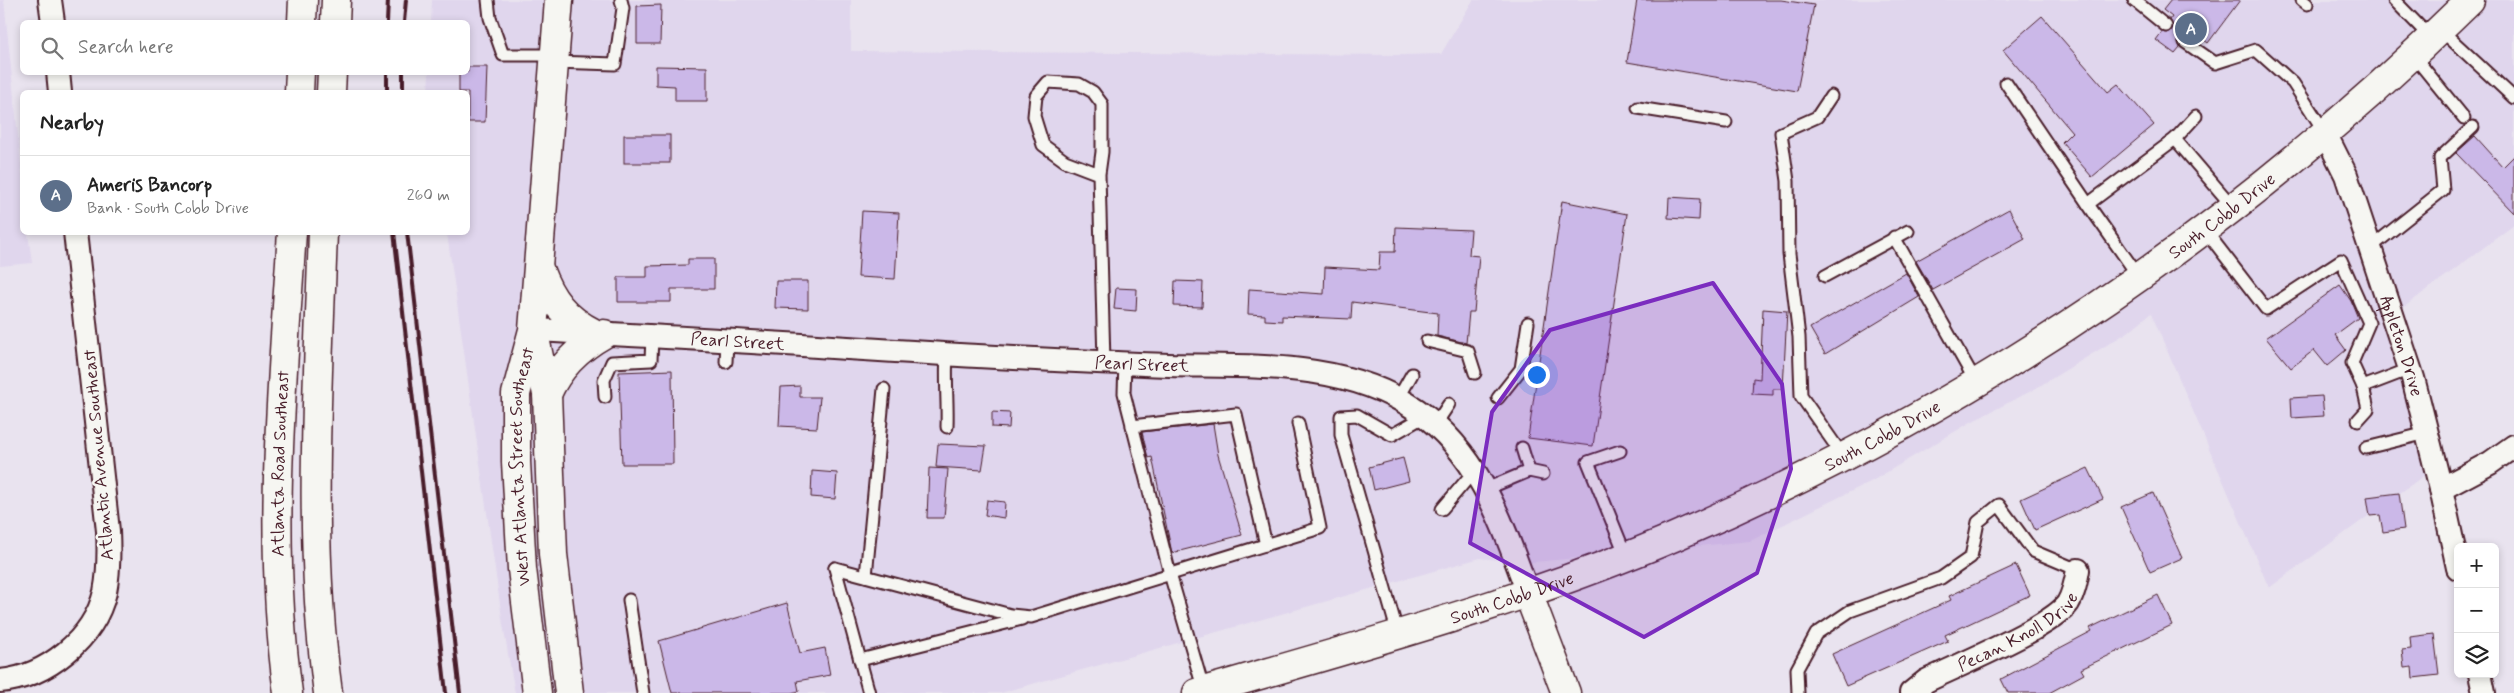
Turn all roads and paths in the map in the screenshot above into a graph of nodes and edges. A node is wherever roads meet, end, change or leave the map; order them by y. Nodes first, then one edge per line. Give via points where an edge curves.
1 (50, 0) edge
2 (303, 0) edge
3 (336, 0) edge
4 (488, 0) edge
5 (559, 0) edge
6 (621, 0) edge
7 (2134, 0) edge
8 (2394, 0) edge
9 (2470, 0) edge
10 (53, 20) edge
11 (302, 20) edge
12 (335, 20) edge
13 (2166, 26) dead end
14 (2428, 41) junction
15 (2186, 42) dead end
16 (555, 59) junction
17 (58, 75) edge
18 (300, 75) edge
19 (332, 75) edge
20 (2006, 83) dead end
21 (60, 90) edge
22 (299, 90) edge
23 (331, 90) edge
24 (1831, 96) dead end
25 (2514, 98) edge
26 (1638, 108) dead end
27 (2196, 116) dead end
28 (2464, 118) dead end
29 (1726, 122) dead end
30 (2473, 127) dead end
31 (2324, 132) junction
32 (2175, 140) junction
33 (1099, 174) junction
34 (2088, 204) junction
35 (2234, 208) junction
36 (1908, 230) dead end
37 (2205, 230) junction
38 (75, 235) edge
39 (292, 235) edge
40 (323, 235) edge
41 (1894, 237) junction
42 (2370, 248) junction
43 (538, 268) junction
44 (1825, 276) dead end
45 (2140, 278) junction
46 (1528, 323) dead end
47 (534, 330) junction
48 (599, 334) junction
49 (652, 337) junction
50 (1427, 342) dead end
51 (947, 354) junction
52 (1114, 363) junction
53 (2410, 369) junction
54 (1475, 373) dead end
55 (1412, 374) dead end
56 (1977, 384) junction
57 (2363, 387) junction
58 (884, 389) dead end
59 (547, 394) junction
60 (605, 397) dead end
61 (1498, 398) dead end
62 (1398, 399) junction
63 (1450, 404) dead end
64 (2358, 420) dead end
65 (1430, 421) junction
66 (1298, 423) dead end
67 (1132, 426) junction
68 (947, 427) dead end
69 (2427, 433) junction
70 (2514, 446) edge
71 (1522, 448) dead end
72 (2366, 448) dead end
73 (1620, 451) dead end
74 (1844, 457) junction
75 (1475, 470) junction
76 (1529, 471) junction
77 (1543, 474) dead end
78 (1486, 489) junction
79 (2441, 489) junction
80 (1442, 509) dead end
81 (1266, 545) junction
82 (2454, 549) edge
83 (1626, 556) junction
84 (2078, 570) joint
85 (1170, 574) junction
86 (866, 576) junction
87 (1528, 593) junction
88 (629, 600) dead end
89 (1031, 616) junction
90 (1398, 634) junction
91 (860, 660) junction
92 (2481, 678) edge
93 (0, 681) edge
94 (1200, 692) edge
95 (288, 693) edge
96 (328, 693) edge
97 (537, 693) edge
98 (569, 693) edge
99 (643, 693) edge
100 (869, 693) edge
101 (1566, 693) edge
102 (1798, 693) edge
103 (1911, 693) edge
104 (2484, 693) edge

1 - 10 street
2 - 11 main road
3 - 12 main road
4 - 16 lane via 490,18 504,55
5 - 16 main road, West Atlanta Street Southeast
6 - 16 lane via 623,8 615,64
7 - 13 lane
8 - 14 lane
9 - 14 main road, South Cobb Drive
14 - 25 lane
14 - 28 lane
14 - 31 main road, South Cobb Drive
15 - 31 lane via 2215,64 2256,50 2293,83
16 - 43 main road, West Atlanta Street Southeast
17 - 21 street
18 - 22 main road
19 - 23 main road
20 - 34 lane
24 - 74 lane via 1817,117 1781,133 1788,181 1789,254 1799,338 1801,396
26 - 29 lane
27 - 32 lane
30 - 42 lane via 2440,158 2443,190
31 - 35 main road, South Cobb Drive
31 - 42 street, Appleton Drive via 2346,175
32 - 34 lane
32 - 35 lane
33 - 33 lane via 1102,104 1093,92 1079,84 1048,82 1036,96 1034,116 1043,145 1065,160
33 - 52 lane
34 - 45 lane
35 - 37 main road, South Cobb Drive
36 - 41 lane
37 - 45 main road, South Cobb Drive
37 - 57 lane via 2266,309 2341,260 2370,323 2352,363
38 - 93 street, Atlantic Avenue Southeast via 108,531 108,575 98,610 65,652 33,673
39 - 95 main road, Atlanta Road Southeast via 276,491 277,573
40 - 96 main road, Atlanta Road Southeast via 315,493 316,575
41 - 44 lane
41 - 56 lane
42 - 53 street, Appleton Drive
43 - 47 main road, West Atlanta Street Southeast
43 - 48 main road via 559,308 576,323
45 - 56 main road, South Cobb Drive via 2054,337
46 - 61 lane via 1521,369
47 - 48 street, Pearl Street
47 - 59 main road, West Atlanta Street Southeast
47 - 97 main road, West Atlanta Street Southeast via 516,394 516,462 522,569
48 - 49 street, Pearl Street
48 - 59 main road via 571,357
49 - 51 street, Pearl Street via 727,352
49 - 60 lane via 651,360 612,362 604,380
50 - 54 lane via 1468,351
51 - 52 street, Pearl Street
51 - 68 lane
52 - 62 street, Pearl Street via 1304,371 1359,381
52 - 67 lane
53 - 57 lane
53 - 69 street, Appleton Drive
55 - 62 lane
56 - 74 main road, South Cobb Drive
57 - 64 lane via 2368,409
58 - 86 lane
59 - 98 main road, West Atlanta Street Southeast via 553,554
62 - 65 street, Pearl Street
63 - 65 lane
65 - 75 street, Pearl Street via 1458,447
65 - 90 lane via 1392,435 1357,415 1341,416 1341,435
66 - 81 lane via 1320,528
67 - 81 lane via 1236,414
67 - 85 lane
69 - 72 lane
69 - 79 street, Appleton Drive
70 - 79 street
71 - 76 lane
73 - 83 lane via 1588,462
74 - 83 main road, South Cobb Drive via 1690,530
75 - 78 street, Pearl Street
75 - 80 lane
76 - 77 lane
76 - 78 lane
78 - 87 street, Pearl Street
79 - 82 street, Appleton Drive
81 - 85 lane
83 - 87 main road, South Cobb Drive
84 - 102 lane via 2033,550 1999,505 1978,522 1971,557 1941,578 1850,611 1816,634 1797,669
84 - 103 street, Pecan Knoll Drive via 2068,603 2056,614 2039,626 1926,680
85 - 89 lane
85 - 94 lane
86 - 89 lane via 1011,614
86 - 91 lane via 835,568
87 - 90 main road, South Cobb Drive
87 - 101 main road, Pearl Street
88 - 99 lane
89 - 91 lane
90 - 94 main road, South Cobb Drive
91 - 100 lane
92 - 104 street

